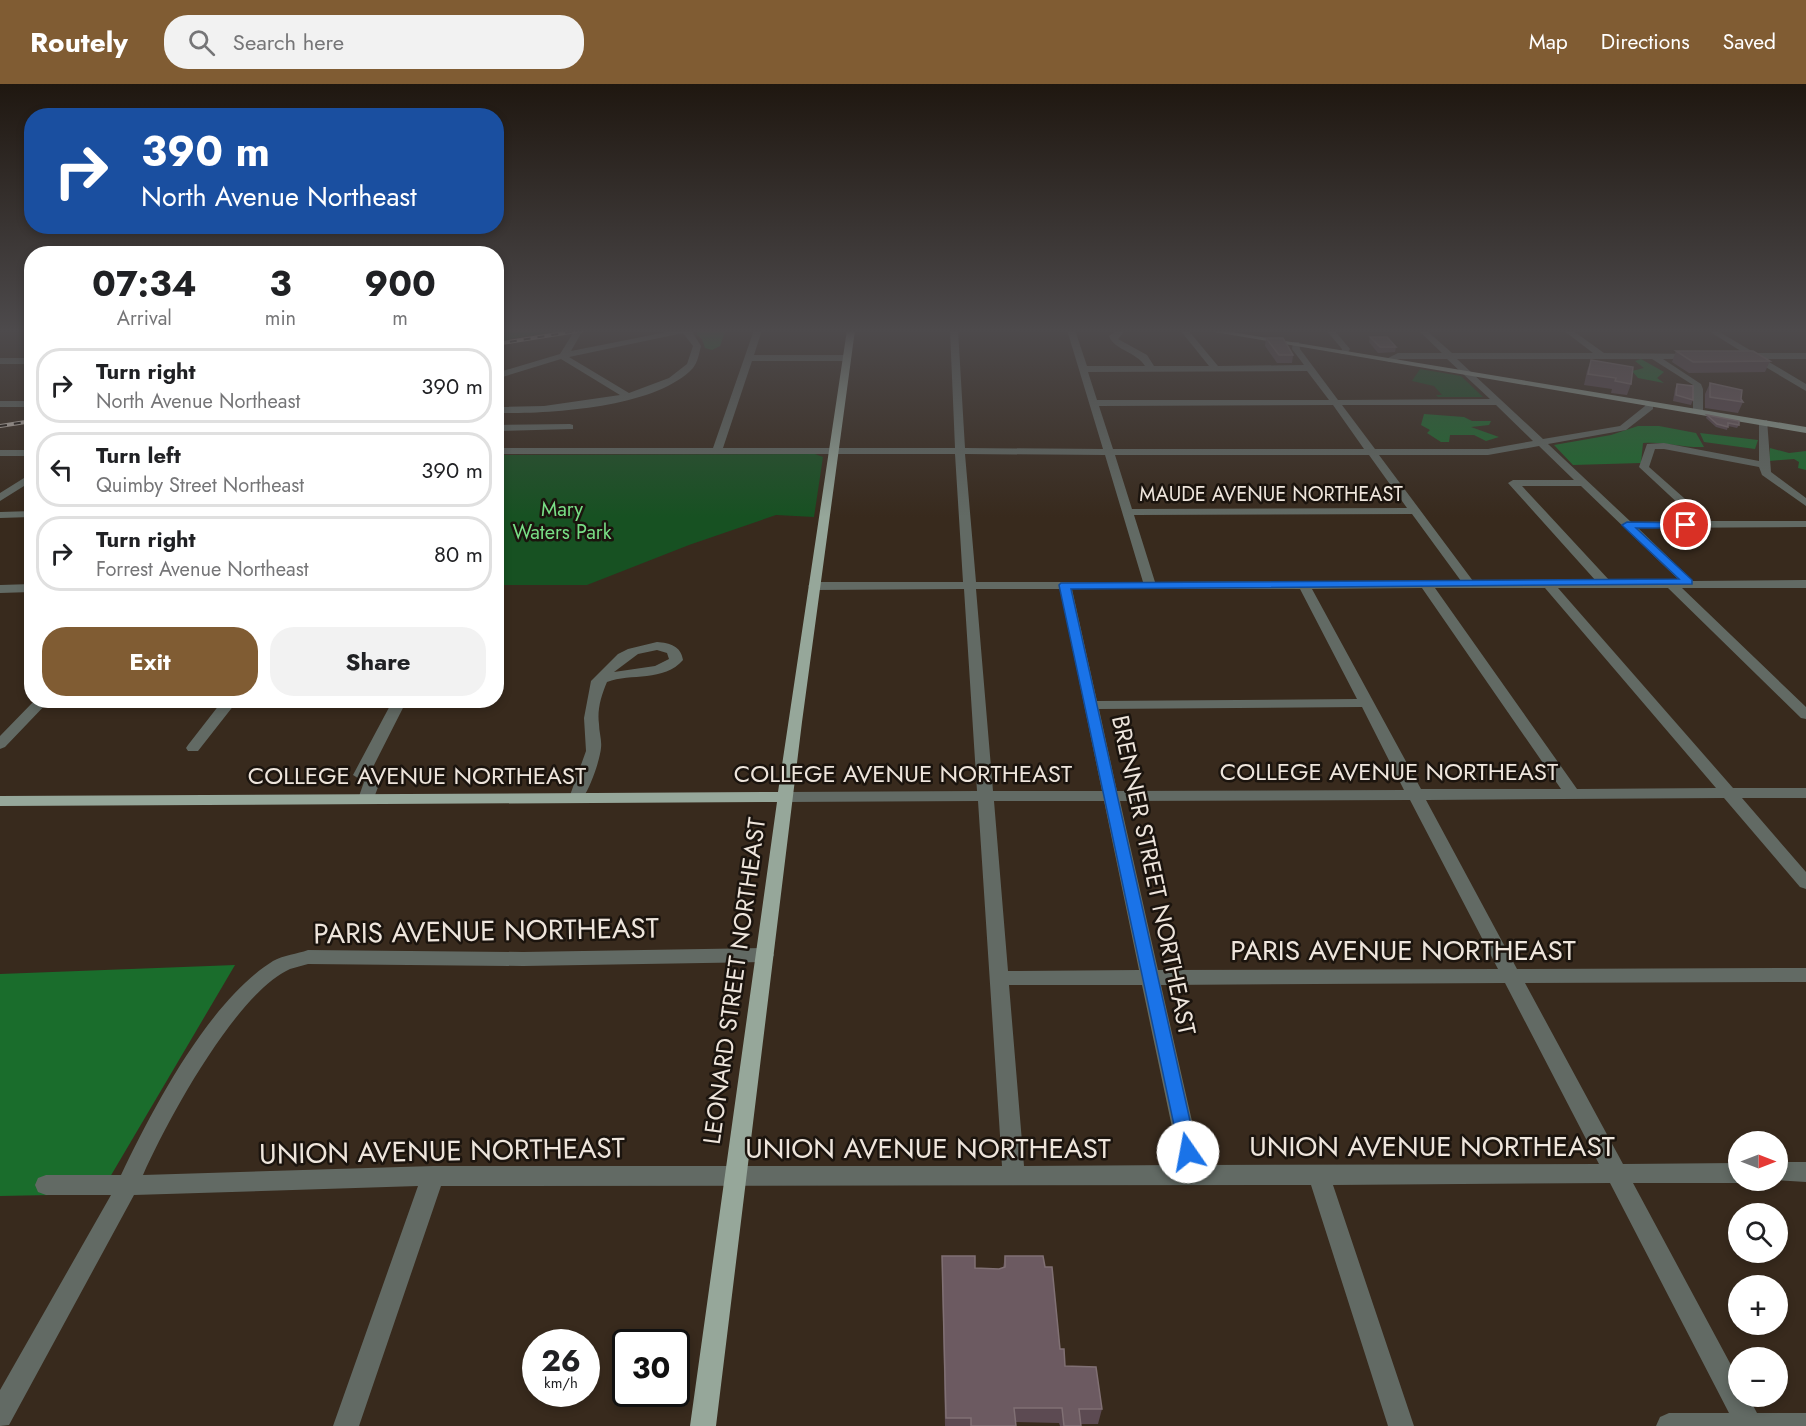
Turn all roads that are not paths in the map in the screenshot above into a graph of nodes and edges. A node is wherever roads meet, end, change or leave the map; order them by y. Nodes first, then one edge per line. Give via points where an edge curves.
1 (621, 393) edge
2 (636, 393) edge
3 (736, 393) edge
4 (842, 393) edge
5 (957, 393) edge
6 (1090, 393) edge
7 (1328, 393) edge
8 (1490, 393) edge
9 (1584, 393) edge
10 (1699, 393) edge
11 (627, 396) junction
12 (1335, 402) junction
13 (1499, 402) junction
14 (1093, 403) junction
15 (0, 404) edge
16 (24, 404) edge
17 (1650, 404) junction
18 (564, 409) junction
19 (504, 410) edge
20 (1698, 411) junction
21 (1764, 422) junction
22 (570, 427) junction
23 (504, 428) edge
24 (1806, 430) edge
25 (1542, 444) junction
26 (504, 451) edge
27 (556, 451) junction
28 (717, 451) junction
29 (834, 451) junction
30 (960, 451) junction
31 (1371, 452) junction
32 (0, 453) edge
33 (24, 453) edge
34 (1109, 453) junction
35 (1764, 465) junction
36 (24, 482) edge
37 (1583, 483) junction
38 (0, 498) edge
39 (1806, 503) edge
40 (1415, 511) junction
41 (1127, 512) junction
42 (0, 514) edge
43 (24, 514) edge
44 (1806, 524) edge
45 (1627, 525) junction
46 (1708, 525) junction
47 (1688, 582) junction
48 (1469, 584) junction
49 (1548, 584) junction
50 (1606, 584) junction
51 (1671, 584) junction
52 (1792, 584) junction
53 (1806, 584) edge
54 (970, 585) junction
55 (1065, 585) junction
56 (1150, 585) junction
57 (1304, 585) junction
58 (1426, 585) junction
59 (814, 586) junction
60 (24, 588) edge
61 (0, 589) edge
62 (1806, 595) edge
63 (598, 681) junction
64 (1366, 703) junction
65 (1092, 705) junction
66 (36, 708) edge
67 (225, 708) edge
68 (396, 708) edge
69 (1806, 715) edge
70 (0, 744) edge
71 (193, 748) dead end
72 (1730, 794) junction
73 (1806, 794) edge
74 (1416, 795) junction
75 (1573, 795) junction
76 (987, 796) junction
77 (1112, 796) junction
78 (786, 797) junction
79 (577, 798) junction
80 (366, 799) junction
81 (0, 801) edge
82 (1806, 883) edge
83 (765, 955) junction
84 (1806, 975) edge
85 (1512, 976) junction
86 (1000, 978) junction
87 (1150, 979) junction
88 (1788, 1172) edge
89 (1806, 1172) edge
90 (1616, 1173) junction
91 (1728, 1173) edge
92 (1193, 1175) junction
93 (1319, 1175) junction
94 (433, 1176) junction
95 (1014, 1176) junction
96 (735, 1177) junction
97 (45, 1185) dead end
98 (128, 1185) junction
99 (0, 1416) edge
100 (346, 1426) edge
101 (703, 1426) edge
102 (1401, 1426) edge
103 (1670, 1426) edge
104 (1750, 1426) edge
105 (1806, 1426) edge

1 - 11 street
2 - 11 street
3 - 28 street
4 - 29 main road, LEONARD STREET NORTHEAST
5 - 30 street
6 - 14 street
7 - 12 street
8 - 13 street
9 - 17 main road
10 - 20 street
11 - 18 street
12 - 13 street
12 - 14 street
12 - 31 street
13 - 25 street
14 - 34 street
15 - 16 street
17 - 20 main road
17 - 25 street via 1623,428
18 - 19 street
18 - 22 street
20 - 21 main road
21 - 24 main road
21 - 35 street
22 - 23 street
22 - 27 street
25 - 31 street via 1488,452
25 - 37 street
26 - 27 street
27 - 28 street
28 - 29 street
29 - 30 street
29 - 59 main road, LEONARD STREET NORTHEAST
30 - 34 street
30 - 54 street
31 - 34 street
31 - 40 street
32 - 33 street
34 - 41 street
35 - 39 street via 1766,473
35 - 46 street via 1651,446 1644,467
36 - 38 street
37 - 45 street
37 - 50 street via 1513,483
40 - 41 street, MAUDE AVENUE NORTHEAST
40 - 48 street
41 - 56 street
42 - 43 street
44 - 46 street
45 - 46 street
45 - 47 street
47 - 51 street
47 - 52 street
48 - 49 street
48 - 58 street
49 - 50 street
49 - 72 street
50 - 51 street
51 - 69 street
52 - 53 street
52 - 62 street
54 - 55 street
54 - 59 street
54 - 76 street
55 - 56 street
55 - 65 street, BRENNER STREET NORTHEAST
56 - 57 street
57 - 58 street
57 - 64 street
58 - 75 street
59 - 78 main road, LEONARD STREET NORTHEAST
60 - 61 street
63 - 63 street via 620,673 656,671 670,666 676,660 675,653 666,647 642,648 615,662
63 - 79 street via 591,717 594,748
64 - 65 street
64 - 74 street
65 - 77 street, BRENNER STREET NORTHEAST
66 - 70 street
67 - 71 street
68 - 80 street via 361,775 372,782
72 - 73 street, COLLEGE AVENUE NORTHEAST
72 - 75 street, COLLEGE AVENUE NORTHEAST
72 - 82 street
74 - 75 street, COLLEGE AVENUE NORTHEAST
74 - 77 street, COLLEGE AVENUE NORTHEAST
74 - 85 street
76 - 77 street, COLLEGE AVENUE NORTHEAST
76 - 78 street, COLLEGE AVENUE NORTHEAST
76 - 86 street
77 - 87 street, BRENNER STREET NORTHEAST
78 - 79 main road, COLLEGE AVENUE NORTHEAST
78 - 83 main road, LEONARD STREET NORTHEAST
79 - 80 main road, COLLEGE AVENUE NORTHEAST
80 - 81 main road, COLLEGE AVENUE NORTHEAST
83 - 96 main road, LEONARD STREET NORTHEAST
83 - 98 street, PARIS AVENUE NORTHEAST via 308,957 283,964 245,997 207,1043 151,1132
84 - 85 street, PARIS AVENUE NORTHEAST
85 - 87 street, PARIS AVENUE NORTHEAST
85 - 90 street
86 - 87 street, PARIS AVENUE NORTHEAST
86 - 95 street
87 - 92 street, BRENNER STREET NORTHEAST
88 - 89 street
90 - 91 street, UNION AVENUE NORTHEAST
90 - 93 street, UNION AVENUE NORTHEAST
90 - 104 street
92 - 93 street, UNION AVENUE NORTHEAST
92 - 95 street, UNION AVENUE NORTHEAST
93 - 102 street
94 - 96 street, UNION AVENUE NORTHEAST
94 - 98 street, UNION AVENUE NORTHEAST
94 - 100 street
95 - 96 street, UNION AVENUE NORTHEAST
96 - 101 main road, LEONARD STREET NORTHEAST
97 - 98 street, UNION AVENUE NORTHEAST
98 - 99 street, PARIS AVENUE NORTHEAST
103 - 104 street
104 - 105 street

